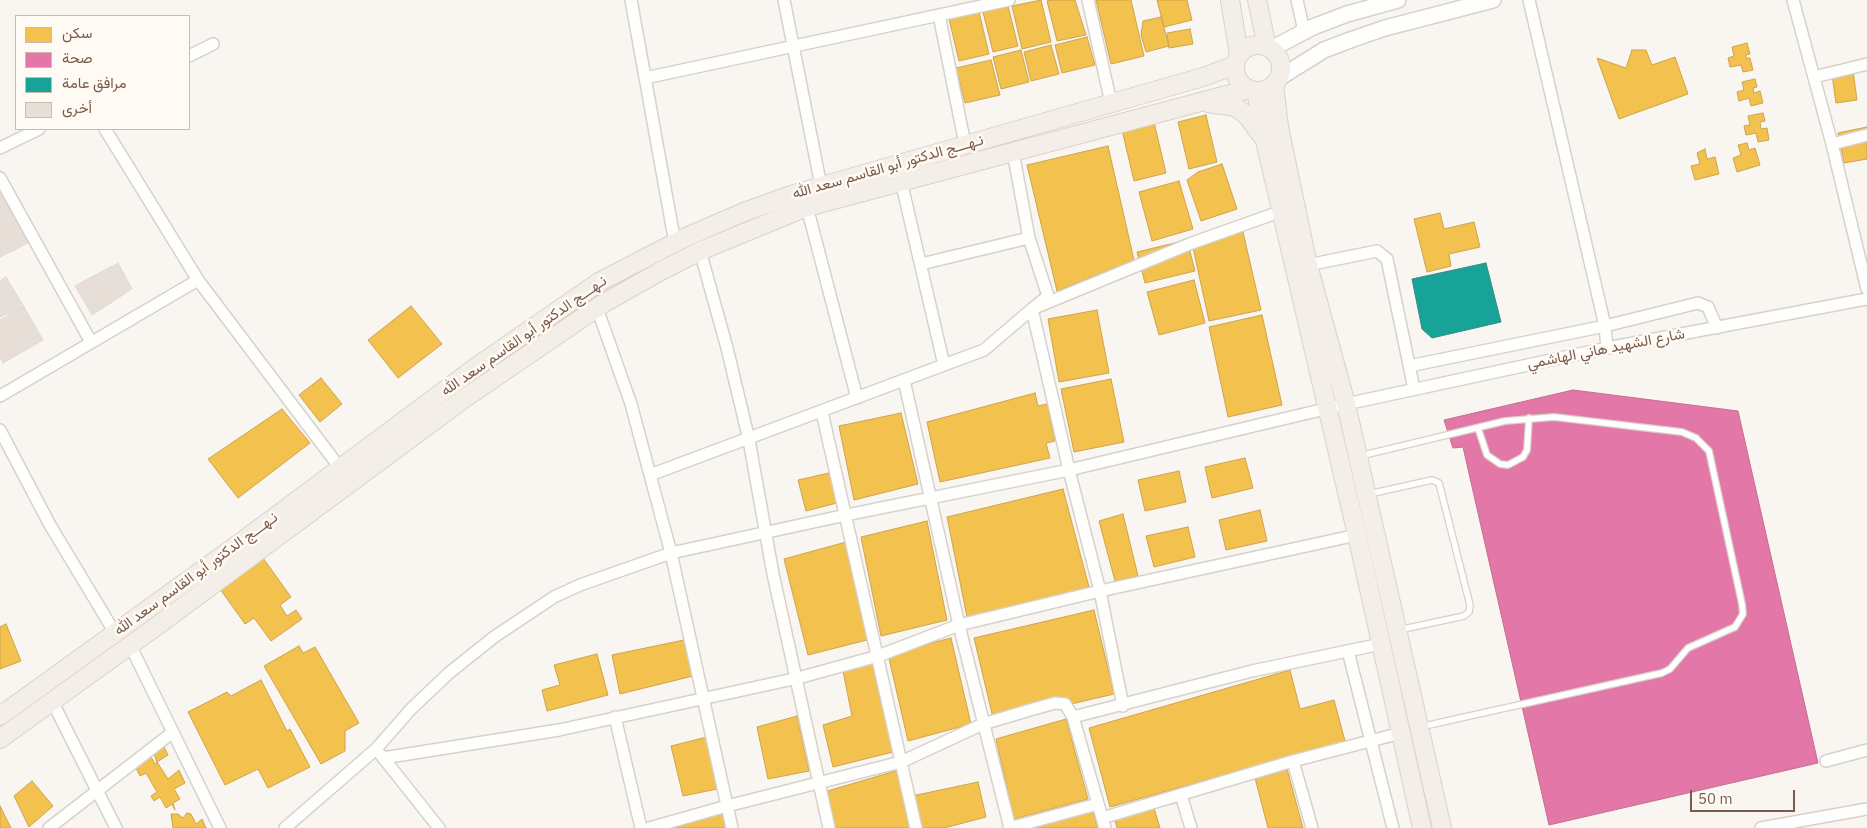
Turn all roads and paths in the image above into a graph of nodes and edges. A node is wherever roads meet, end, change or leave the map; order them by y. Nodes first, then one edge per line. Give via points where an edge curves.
1 (632, 0) edge
2 (784, 0) edge
3 (1009, 0) edge
4 (1088, 0) edge
5 (1230, 0) edge
6 (1257, 0) edge
7 (1297, 0) edge
8 (1398, 0) edge
9 (1493, 0) edge
10 (1529, 0) edge
11 (1793, 0) edge
12 (939, 15) junction
13 (1304, 32) junction
14 (213, 44) dead end
15 (794, 47) junction
16 (1269, 48) junction
17 (190, 56) edge
18 (1237, 60) junction
19 (1867, 64) edge
20 (1814, 77) junction
21 (645, 78) junction
22 (1276, 81) junction
23 (1252, 90) junction
24 (1200, 102) junction
25 (1111, 103) junction
26 (37, 130) edge
27 (106, 130) edge
28 (1867, 135) edge
29 (1265, 141) junction
30 (965, 144) junction
31 (1832, 144) junction
32 (0, 148) edge
33 (1013, 152) junction
34 (0, 178) edge
35 (901, 180) junction
36 (821, 186) junction
37 (807, 207) junction
38 (1282, 211) junction
39 (1029, 238) junction
40 (675, 243) junction
41 (700, 251) junction
42 (921, 264) junction
43 (1308, 265) junction
44 (198, 280) junction
45 (1867, 289) edge
46 (1867, 299) edge
47 (597, 308) junction
48 (1032, 309) junction
49 (1604, 326) junction
50 (1717, 328) junction
51 (91, 342) junction
52 (1607, 348) junction
53 (944, 365) junction
54 (1409, 366) junction
55 (904, 380) junction
56 (1414, 389) junction
57 (0, 396) edge
58 (857, 398) junction
59 (1346, 404) junction
60 (426, 405) junction
61 (1328, 409) junction
62 (822, 412) junction
63 (1529, 418) junction
64 (437, 419) junction
65 (1478, 428) junction
66 (0, 430) edge
67 (749, 440) junction
68 (1358, 456) junction
69 (1338, 461) junction
70 (340, 468) junction
71 (1069, 470) junction
72 (650, 475) junction
73 (1366, 494) junction
74 (931, 498) junction
75 (846, 515) junction
76 (767, 533) junction
77 (1357, 535) junction
78 (671, 553) junction
79 (1100, 591) junction
80 (959, 625) junction
81 (1397, 630) junction
82 (116, 632) junction
83 (130, 644) junction
84 (1381, 644) junction
85 (1348, 652) junction
86 (878, 656) junction
87 (798, 678) junction
88 (704, 697) junction
89 (52, 701) junction
90 (1123, 706) junction
91 (0, 716) edge
92 (615, 717) junction
93 (1073, 717) junction
94 (982, 724) junction
95 (1419, 728) junction
96 (173, 732) junction
97 (1401, 733) junction
98 (0, 739) edge
99 (1370, 740) junction
100 (376, 749) junction
101 (1867, 750) edge
102 (383, 758) junction
103 (1293, 761) junction
104 (1826, 761) dead end
105 (901, 762) junction
106 (820, 784) junction
107 (97, 791) junction
108 (1182, 795) junction
109 (1098, 804) junction
110 (726, 806) junction
111 (1867, 809) edge
112 (1104, 823) edge
113 (49, 828) edge
114 (116, 828) edge
115 (220, 828) edge
116 (284, 828) edge
117 (439, 828) edge
118 (641, 828) edge
119 (649, 828) edge
120 (732, 828) edge
121 (830, 828) edge
122 (916, 828) edge
123 (1010, 828) edge
124 (1191, 828) edge
125 (1312, 828) edge
126 (1393, 828) edge
127 (1422, 828) edge
128 (1442, 828) edge
129 (1761, 828) edge

1 - 21 street
2 - 15 street
3 - 12 street
4 - 25 street
5 - 18 main road
6 - 16 main road
7 - 13 street
8 - 13 main road via 1347,14
9 - 22 main road via 1353,39 1324,50
10 - 49 street
11 - 20 street
12 - 15 street
12 - 30 street
13 - 16 main road
14 - 17 street
15 - 21 street
15 - 36 street
16 - 18 main road via 1249,47
16 - 22 main road via 1279,59
18 - 23 main road via 1238,79
18 - 25 main road, نـهـــج الدكتور أبو القاسم سعد الله via 1203,77
19 - 20 street
20 - 31 street
21 - 40 street
22 - 23 main road via 1265,90
22 - 43 main road via 1279,126
23 - 24 main road, نـهـــج الدكتور أبو القاسم سعد الله
23 - 29 main road
24 - 29 main road via 1236,107 1251,120
24 - 33 main road, نـهـــج الدكتور أبو القاسم سعد الله
25 - 30 main road, نـهـــج الدكتور أبو القاسم سعد الله
26 - 32 street
27 - 44 street
28 - 31 street
29 - 38 main road
30 - 36 main road, نـهـــج الدكتور أبو القاسم سعد الله
31 - 45 street
33 - 35 main road, نـهـــج الدكتور أبو القاسم سعد الله
33 - 39 street
34 - 51 street
35 - 37 main road, نـهـــج الدكتور أبو القاسم سعد الله
35 - 42 street
36 - 40 main road, نـهـــج الدكتور أبو القاسم سعد الله via 744,212
37 - 41 main road, نـهـــج الدكتور أبو القاسم سعد الله
37 - 58 street
38 - 48 street
38 - 61 main road
39 - 42 street
39 - 48 street via 1048,296
40 - 60 main road, نـهـــج الدكتور أبو القاسم سعد الله via 580,294
41 - 47 main road, نـهـــج الدكتور أبو القاسم سعد الله
41 - 67 street
42 - 53 street
43 - 54 street via 1377,251 1387,259
43 - 59 main road
44 - 51 street
44 - 70 street
46 - 50 street, شارع الشهيد هاني الهاشمي
47 - 64 main road, نـهـــج الدكتور أبو القاسم سعد الله
47 - 72 street via 631,404
48 - 53 street via 984,350
48 - 71 street
49 - 50 street via 1698,303 1708,307
49 - 52 street
49 - 54 street
50 - 52 street, شارع الشهيد هاني الهاشمي
51 - 57 street
52 - 56 street, شارع الشهيد هاني الهاشمي
53 - 55 street
54 - 56 street
55 - 58 street
55 - 74 street
56 - 59 street, شارع الشهيد هاني الهاشمي
58 - 62 street
59 - 61 street, شارع الشهيد هاني الهاشمي
59 - 68 main road
60 - 64 main road
60 - 70 main road, نـهـــج الدكتور أبو القاسم سعد الله
61 - 69 main road
61 - 71 street, شارع الشهيد هاني الهاشمي
62 - 67 street
62 - 75 street
63 - 65 lane
63 - 65 lane via 1527,450 1523,457 1508,465 1500,464 1487,455
63 - 95 lane via 1554,417 1682,432 1704,444 1709,451 1742,604 1740,621 1735,627 1688,648 1670,669 1662,673
64 - 83 main road, نـهـــج الدكتور أبو القاسم سعد الله
65 - 68 lane
66 - 82 street via 50,525
67 - 72 street
67 - 76 street
68 - 69 main road
68 - 73 main road
69 - 77 main road
70 - 82 main road, نـهـــج الدكتور أبو القاسم سعد الله
71 - 74 street, شارع الشهيد هاني الهاشمي
71 - 79 street
72 - 78 street
73 - 81 main road
73 - 81 lane via 1432,480 1439,483 1470,605 1464,616
74 - 75 street, شارع الشهيد هاني الهاشمي
74 - 80 street
75 - 76 street, شارع الشهيد هاني الهاشمي
75 - 86 street
76 - 78 street, شارع الشهيد هاني الهاشمي
76 - 87 street
77 - 79 street
77 - 84 main road
78 - 88 street
78 - 100 street, شارع الشهيد هاني الهاشمي via 580,585 530,613 449,673
79 - 80 street
79 - 90 street
80 - 86 street
80 - 94 street
81 - 95 main road
82 - 91 main road, نـهـــج الدكتور أبو القاسم سعد الله
83 - 89 main road, نـهـــج الدكتور أبو القاسم سعد الله
83 - 96 street
84 - 85 street
84 - 97 main road
85 - 90 street via 1198,684
85 - 99 street
86 - 87 street
86 - 105 street
87 - 88 street
87 - 106 street
88 - 92 street
88 - 110 street
89 - 98 main road, نـهـــج الدكتور أبو القاسم سعد الله
89 - 107 street
90 - 93 street
92 - 102 street via 559,730
92 - 118 street
93 - 94 street via 1065,704 1055,703
93 - 109 street
94 - 105 street
94 - 123 street
95 - 128 main road
96 - 107 street
96 - 115 street
97 - 99 street
97 - 127 main road
99 - 103 street
99 - 126 street
100 - 102 street
100 - 116 street, شارع الشهيد هاني الهاشمي
101 - 104 street
102 - 117 street
103 - 108 street
103 - 125 street
105 - 106 street
105 - 122 street
106 - 110 street
106 - 121 street
107 - 113 street
107 - 114 street
108 - 112 street
108 - 124 street
109 - 112 street
109 - 123 street
110 - 119 street
110 - 120 street
111 - 129 street

